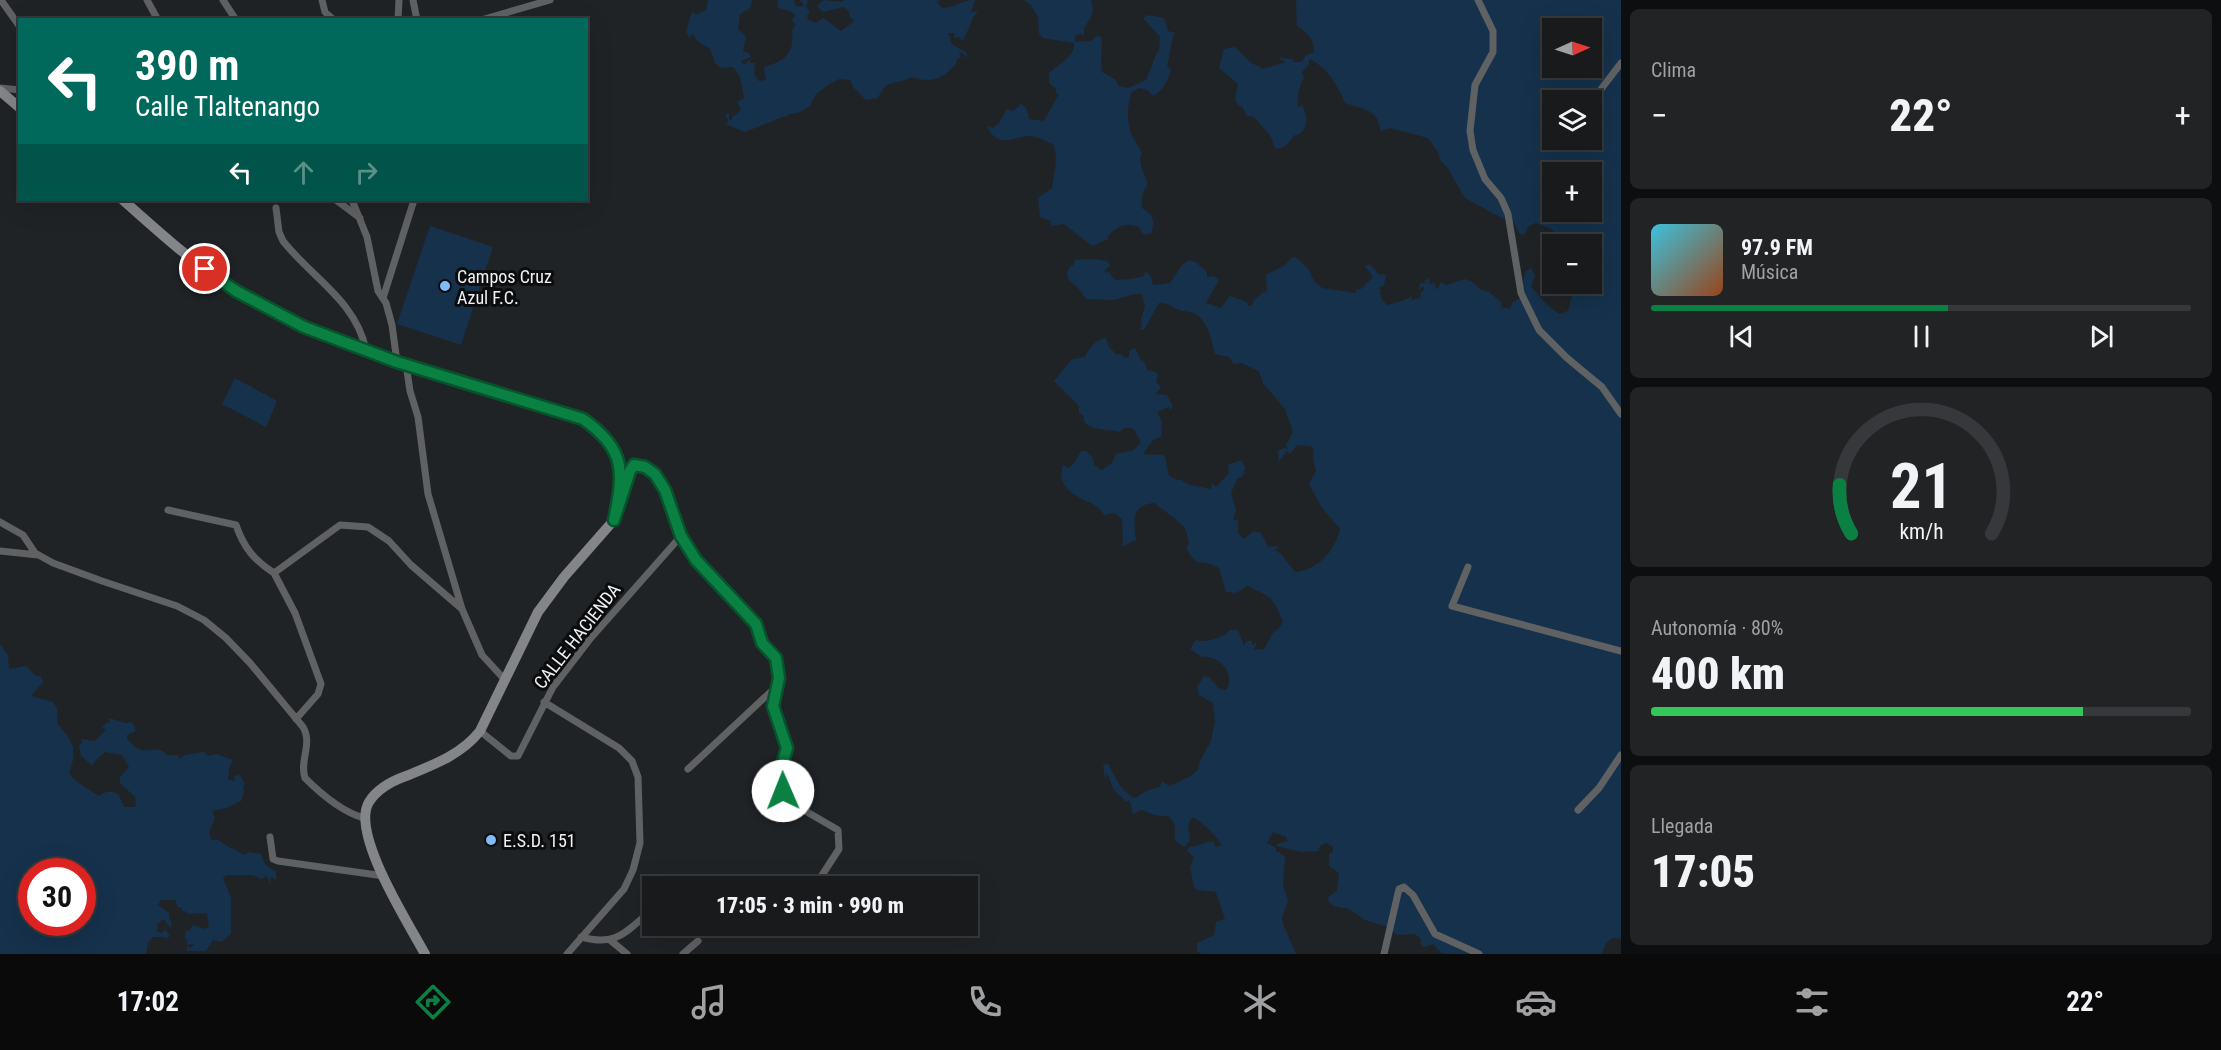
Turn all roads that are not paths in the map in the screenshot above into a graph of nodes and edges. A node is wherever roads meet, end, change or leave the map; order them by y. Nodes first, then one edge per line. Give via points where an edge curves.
1 (1, 0) edge
2 (147, 0) edge
3 (223, 0) edge
4 (322, 0) edge
5 (399, 0) edge
6 (413, 0) edge
7 (550, 0) edge
8 (1478, 0) edge
9 (157, 18) edge
10 (235, 18) edge
11 (332, 18) edge
12 (398, 18) edge
13 (417, 18) edge
14 (488, 18) edge
15 (18, 24) edge
16 (1621, 63) edge
17 (0, 90) edge
18 (18, 90) edge
19 (1600, 90) edge
20 (18, 106) edge
21 (124, 201) edge
22 (337, 201) edge
23 (352, 201) edge
24 (414, 201) edge
25 (276, 208) dead end
26 (361, 219) junction
27 (383, 298) junction
28 (366, 350) junction
29 (402, 363) junction
30 (1621, 414) edge
31 (168, 510) dead end
32 (614, 520) junction
33 (0, 522) edge
34 (681, 536) junction
35 (0, 551) edge
36 (40, 556) junction
37 (1468, 567) dead end
38 (274, 573) junction
39 (462, 609) junction
40 (1621, 651) edge
41 (505, 680) junction
42 (777, 685) junction
43 (544, 702) junction
44 (296, 719) junction
45 (480, 731) junction
46 (1621, 755) edge
47 (687, 769) dead end
48 (1578, 810) dead end
49 (364, 818) junction
50 (270, 837) dead end
51 (384, 876) junction
52 (821, 876) edge
53 (642, 918) edge
54 (581, 937) junction
55 (610, 940) junction
56 (698, 941) dead end
57 (1477, 952) edge
58 (425, 954) edge
59 (567, 954) edge
60 (627, 954) edge
61 (683, 954) edge
62 (1384, 954) edge

1 - 15 street
2 - 9 street
3 - 10 street
4 - 11 street via 325,12
5 - 12 street
6 - 13 street
7 - 14 street
8 - 30 street via 1493,31 1493,52 1475,86 1470,131 1485,179 1508,214 1521,293 1539,330 1602,387
16 - 19 street
17 - 18 street
17 - 20 main road
21 - 28 main road via 189,258 236,291 304,327
22 - 26 street
23 - 26 street
24 - 27 street
25 - 28 street via 283,241 352,314
26 - 27 street
27 - 29 street
28 - 29 main road
29 - 32 main road via 558,410 583,419 600,431 620,466 622,483
29 - 39 street via 418,417 428,494
31 - 38 street via 236,525 256,561
32 - 34 street via 630,471 634,465 645,467 665,490
32 - 41 main road via 538,612
33 - 36 street via 23,534
34 - 42 street via 696,560 756,624 762,643 776,658
34 - 43 street, CALLE HACIENDA via 590,639
35 - 36 street
36 - 44 street via 177,606 204,620 250,663
37 - 40 street via 1452,606
38 - 39 street via 340,525 368,527 389,541
38 - 44 street via 295,613 321,684 318,694
39 - 41 street via 482,655
41 - 45 main road
42 - 47 street
42 - 52 street via 773,706 787,748 780,772 783,791 802,809 838,830 839,849
43 - 45 street, CALLE HACIENDA via 518,756 512,756
43 - 54 street via 626,754 636,768 640,843 633,870 624,889
44 - 49 street via 308,736 305,778 335,803
45 - 49 main road via 451,756 378,791 368,803
46 - 48 street
49 - 51 main road via 365,831
50 - 51 street via 273,859 278,861
51 - 58 main road
53 - 55 street via 619,938
54 - 55 street via 598,942
54 - 59 street
55 - 60 street
56 - 61 street
57 - 62 street via 1435,933 1404,887 1399,889

